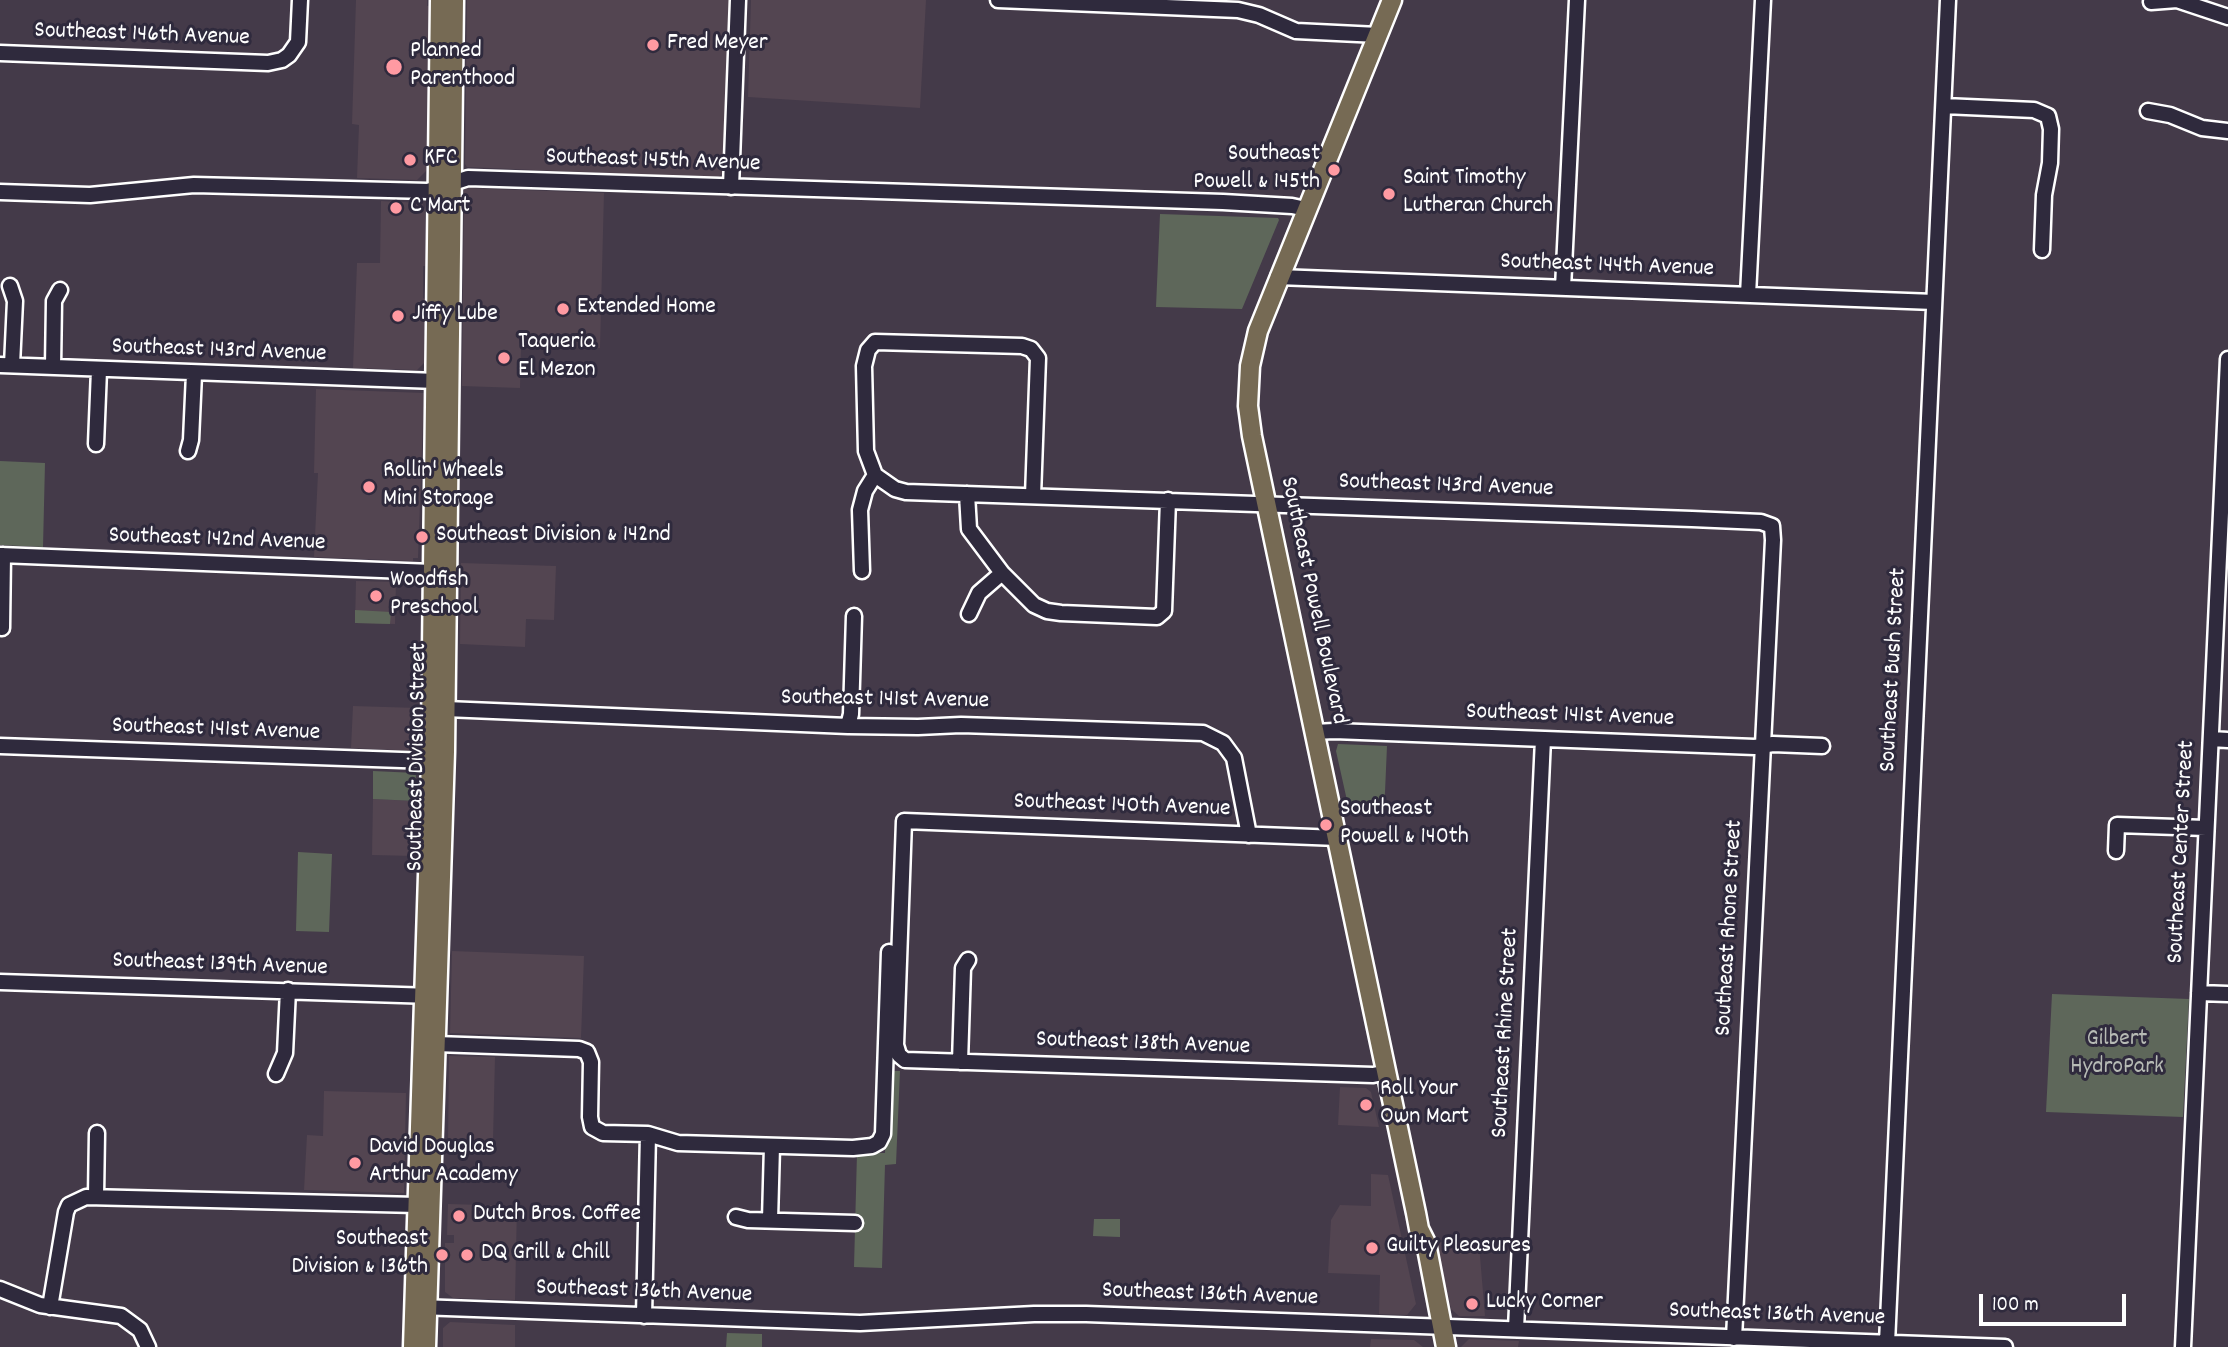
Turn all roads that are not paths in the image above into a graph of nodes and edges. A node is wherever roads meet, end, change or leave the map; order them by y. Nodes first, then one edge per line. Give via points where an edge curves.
1 (300, 0) edge
2 (440, 0) edge
3 (454, 0) edge
4 (738, 0) edge
5 (998, 0) edge
6 (1392, 0) edge
7 (1577, 0) edge
8 (1763, 0) edge
9 (1948, 0) edge
10 (2151, 2) dead end
11 (2228, 17) edge
12 (1378, 35) junction
13 (0, 53) edge
14 (1944, 106) junction
15 (2148, 111) dead end
16 (2228, 131) edge
17 (444, 185) junction
18 (731, 187) junction
19 (0, 192) edge
20 (1306, 209) junction
21 (2042, 250) dead end
22 (1278, 278) junction
23 (9, 286) dead end
24 (1563, 288) junction
25 (60, 290) dead end
26 (1748, 295) junction
27 (1934, 302) junction
28 (2228, 359) edge
29 (6, 365) edge
30 (53, 367) junction
31 (99, 370) junction
32 (194, 373) junction
33 (436, 381) junction
34 (449, 428) junction
35 (96, 444) dead end
36 (188, 451) dead end
37 (875, 475) junction
38 (967, 494) junction
39 (1033, 496) junction
40 (1168, 500) junction
41 (1266, 503) junction
42 (1768, 523) joint
43 (2, 555) edge
44 (862, 571) dead end
45 (432, 572) junction
46 (1002, 573) junction
47 (969, 614) dead end
48 (854, 616) dead end
49 (2, 628) dead end
50 (438, 707) junction
51 (848, 726) junction
52 (1315, 732) junction
53 (1543, 739) junction
54 (2211, 739) junction
55 (2228, 740) edge
56 (1763, 745) junction
57 (0, 746) edge
58 (1822, 746) dead end
59 (430, 761) junction
60 (444, 809) junction
61 (2206, 828) junction
62 (1249, 835) junction
63 (1338, 838) junction
64 (2116, 851) dead end
65 (889, 951) dead end
66 (968, 960) dead end
67 (0, 982) edge
68 (288, 990) junction
69 (2199, 993) junction
70 (2228, 994) edge
71 (431, 996) junction
72 (436, 1044) junction
73 (899, 1055) joint
74 (960, 1062) junction
75 (1387, 1072) junction
76 (275, 1074) dead end
77 (97, 1133) dead end
78 (648, 1134) junction
79 (772, 1146) junction
80 (96, 1196) junction
81 (417, 1205) junction
82 (736, 1216) dead end
83 (770, 1220) junction
84 (855, 1223) dead end
85 (0, 1289) edge
86 (51, 1307) junction
87 (421, 1308) junction
88 (644, 1316) junction
89 (1438, 1327) junction
90 (1516, 1329) junction
91 (1734, 1338) junction
92 (1887, 1343) junction
93 (1838, 1344) edge
94 (148, 1347) edge
95 (413, 1347) edge
96 (426, 1347) edge
97 (1437, 1347) edge
98 (1446, 1347) edge
99 (2005, 1347) edge
100 (2183, 1347) edge

1 - 13 street, Southeast 146th Avenue via 298,42 282,60 268,63
2 - 17 main road, Southeast Division Street
3 - 17 main road, Southeast Division Street
4 - 18 street
5 - 12 street via 1238,10 1296,31
6 - 12 main road, Southeast Powell Boulevard
7 - 24 street
8 - 26 street
9 - 14 street, Southeast Bush Street
10 - 11 street via 2177,0
12 - 20 main road, Southeast Powell Boulevard
14 - 21 street via 2034,110 2048,116 2050,163
14 - 27 street, Southeast Bush Street
15 - 16 street
17 - 18 street, Southeast 145th Avenue via 468,178
17 - 19 street, Southeast 145th Avenue via 428,191 194,185 90,195
17 - 33 main road, Southeast Division Street
17 - 34 main road, Southeast Division Street
18 - 20 street, Southeast 145th Avenue via 1223,202
20 - 22 main road, Southeast Powell Boulevard
22 - 24 street, Southeast 144th Avenue
22 - 41 main road, Southeast Powell Boulevard via 1258,331 1249,376 1249,416
23 - 29 street via 15,301
24 - 26 street, Southeast 144th Avenue
25 - 30 street via 54,301
26 - 27 street, Southeast 144th Avenue
27 - 92 street, Southeast Bush Street
28 - 54 street, Southeast Center Street
29 - 30 street, Southeast 143rd Avenue
30 - 31 street, Southeast 143rd Avenue
31 - 32 street, Southeast 143rd Avenue
31 - 35 street
32 - 33 street, Southeast 143rd Avenue
32 - 36 street
33 - 34 main road
33 - 45 main road, Southeast Division Street
34 - 50 main road, Southeast Division Street
37 - 38 street, Southeast 143rd Avenue via 906,492
37 - 39 street via 866,451 864,366 875,342 1022,346 1038,358
37 - 44 street via 860,510
38 - 39 street, Southeast 143rd Avenue
38 - 46 street via 969,529
39 - 40 street, Southeast 143rd Avenue
40 - 41 street, Southeast 143rd Avenue
40 - 46 street via 1164,611 1157,617 1047,611 1034,605
41 - 42 street, Southeast 143rd Avenue
41 - 52 main road, Southeast Powell Boulevard
42 - 56 street, Southeast Rhone Street via 1773,540
43 - 45 street, Southeast 142nd Avenue
43 - 49 street
45 - 50 main road, Southeast Division Street
46 - 47 street via 979,593
48 - 51 street
50 - 51 street, Southeast 141st Avenue
50 - 59 main road, Southeast Division Street
50 - 60 main road, Southeast Division Street
51 - 62 street, Southeast 141st Avenue via 1203,733 1223,743 1234,758
52 - 53 street, Southeast 141st Avenue
52 - 63 main road, Southeast Powell Boulevard
53 - 56 street, Southeast 141st Avenue
53 - 90 street, Southeast Rhine Street
54 - 55 street
54 - 61 street, Southeast Center Street
56 - 58 street, Southeast 141st Avenue
56 - 91 street, Southeast Rhone Street
57 - 59 street, Southeast 141st Avenue
59 - 60 main road via 437,764 438,795
59 - 71 main road, Southeast Division Street
60 - 71 main road, Southeast Division Street
61 - 64 street via 2117,825
61 - 69 street, Southeast Center Street
62 - 63 street, Southeast 140th Avenue
62 - 73 street, Southeast 140th Avenue via 904,821
63 - 75 main road, Southeast Powell Boulevard
65 - 79 street via 883,1134 872,1146
66 - 74 street via 963,968
67 - 68 street, Southeast 139th Avenue
68 - 71 street, Southeast 139th Avenue
68 - 76 street via 285,1052
69 - 70 street
69 - 100 street, Southeast Center Street
71 - 72 main road, Southeast Division Street
71 - 81 main road, Southeast Division Street
72 - 78 street via 587,1052 592,1127 603,1133
72 - 87 main road, Southeast Division Street
73 - 74 street, Southeast 138th Avenue via 905,1060
74 - 75 street, Southeast 138th Avenue
75 - 89 main road, Southeast Powell Boulevard via 1419,1229 1426,1243
77 - 80 street
78 - 79 street via 678,1143
78 - 88 street
79 - 83 street
80 - 81 street
80 - 86 street via 78,1200 66,1212
81 - 87 main road, Southeast Division Street
82 - 83 street
83 - 84 street
85 - 86 street
86 - 94 street via 121,1316 140,1330
87 - 88 street, Southeast 136th Avenue
87 - 95 main road, Southeast Division Street
87 - 96 main road, Southeast Division Street
88 - 89 street, Southeast 136th Avenue via 874,1324 1053,1314
89 - 90 street, Southeast 136th Avenue
89 - 97 main road, Southeast Powell Boulevard
89 - 98 main road, Southeast Powell Boulevard
90 - 91 street, Southeast 136th Avenue
91 - 93 street, Southeast 136th Avenue
92 - 93 street, Southeast 136th Avenue
92 - 99 street, Southeast 136th Avenue

